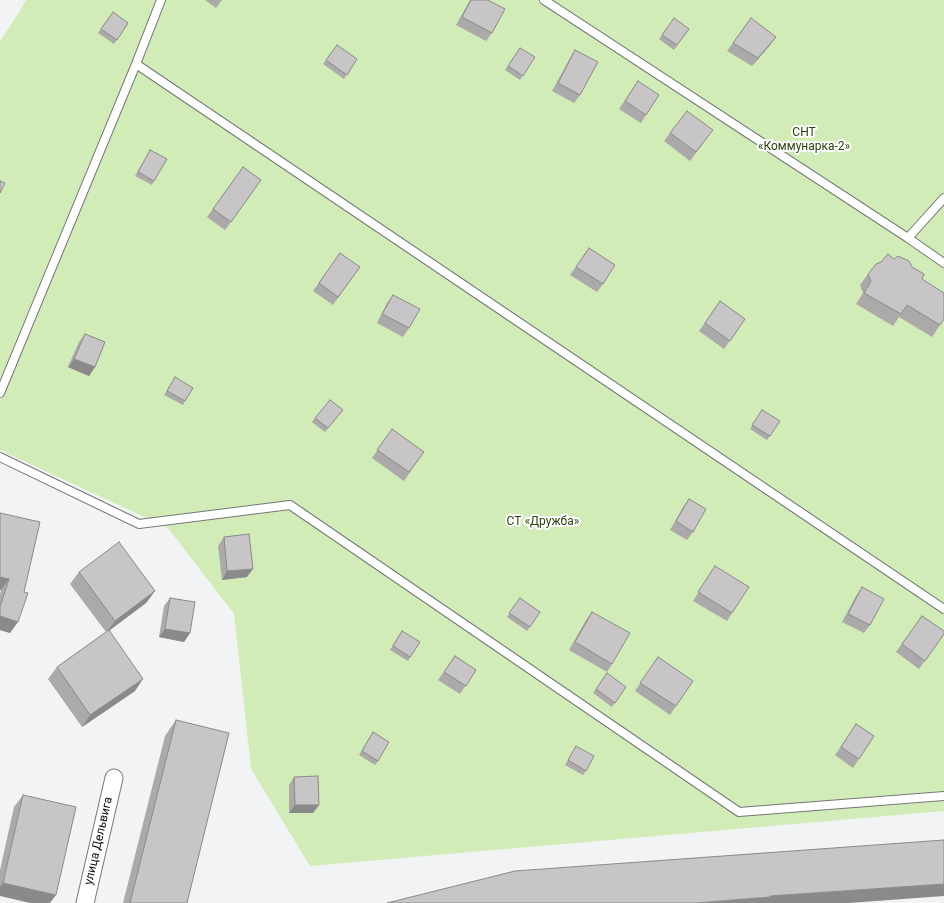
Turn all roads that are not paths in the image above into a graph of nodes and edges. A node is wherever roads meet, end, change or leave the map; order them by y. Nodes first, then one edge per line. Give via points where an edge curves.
1 (161, 0) edge
2 (544, 0) edge
3 (136, 64) junction
4 (944, 198) edge
5 (908, 238) junction
6 (944, 263) edge
7 (0, 393) edge
8 (0, 457) edge
9 (944, 609) edge
10 (114, 778) dead end
11 (944, 796) edge
12 (84, 903) edge

1 - 3 lane
2 - 5 lane
3 - 7 lane
3 - 9 lane
4 - 5 lane
5 - 6 lane
8 - 11 lane via 139,524 290,505 739,812
10 - 12 street, улица Дельвига

